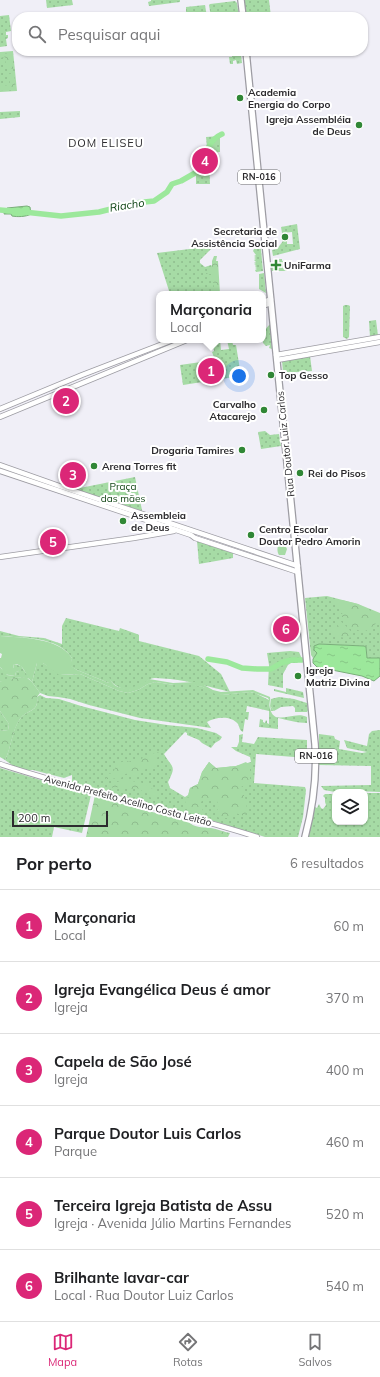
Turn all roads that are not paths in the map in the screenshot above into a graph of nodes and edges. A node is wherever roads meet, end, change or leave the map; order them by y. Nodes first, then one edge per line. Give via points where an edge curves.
1 (241, 0) edge
2 (242, 12) edge
3 (246, 56) edge
4 (271, 301) junction
5 (266, 302) edge
6 (266, 304) edge
7 (380, 337) edge
8 (380, 342) edge
9 (165, 343) edge
10 (180, 343) edge
11 (132, 356) junction
12 (277, 357) junction
13 (134, 362) junction
14 (33, 396) junction
15 (35, 402) junction
16 (0, 409) edge
17 (0, 417) edge
18 (0, 465) edge
19 (0, 471) edge
20 (106, 504) junction
21 (175, 530) junction
22 (0, 557) edge
23 (298, 569) junction
24 (0, 764) edge
25 (256, 837) edge
26 (305, 837) edge

1 - 2 main road
3 - 4 main road, Rua Doutor Luiz Carlos / RN-016
4 - 5 street
4 - 6 street
4 - 12 main road, Rua Doutor Luiz Carlos / RN-016
7 - 12 street
8 - 12 street
9 - 11 street
10 - 13 street
11 - 13 street
11 - 14 street
12 - 23 main road, Rua Doutor Luiz Carlos / RN-016
13 - 15 street
14 - 15 street
14 - 16 street
15 - 17 street
18 - 20 street
19 - 20 street
20 - 21 street
20 - 23 street
21 - 22 street
21 - 23 street
23 - 26 main road, Rua Doutor Luiz Carlos / RN-016 via 316,750 312,807
24 - 25 street, Avenida Prefeito Acelino Costa Leitão

